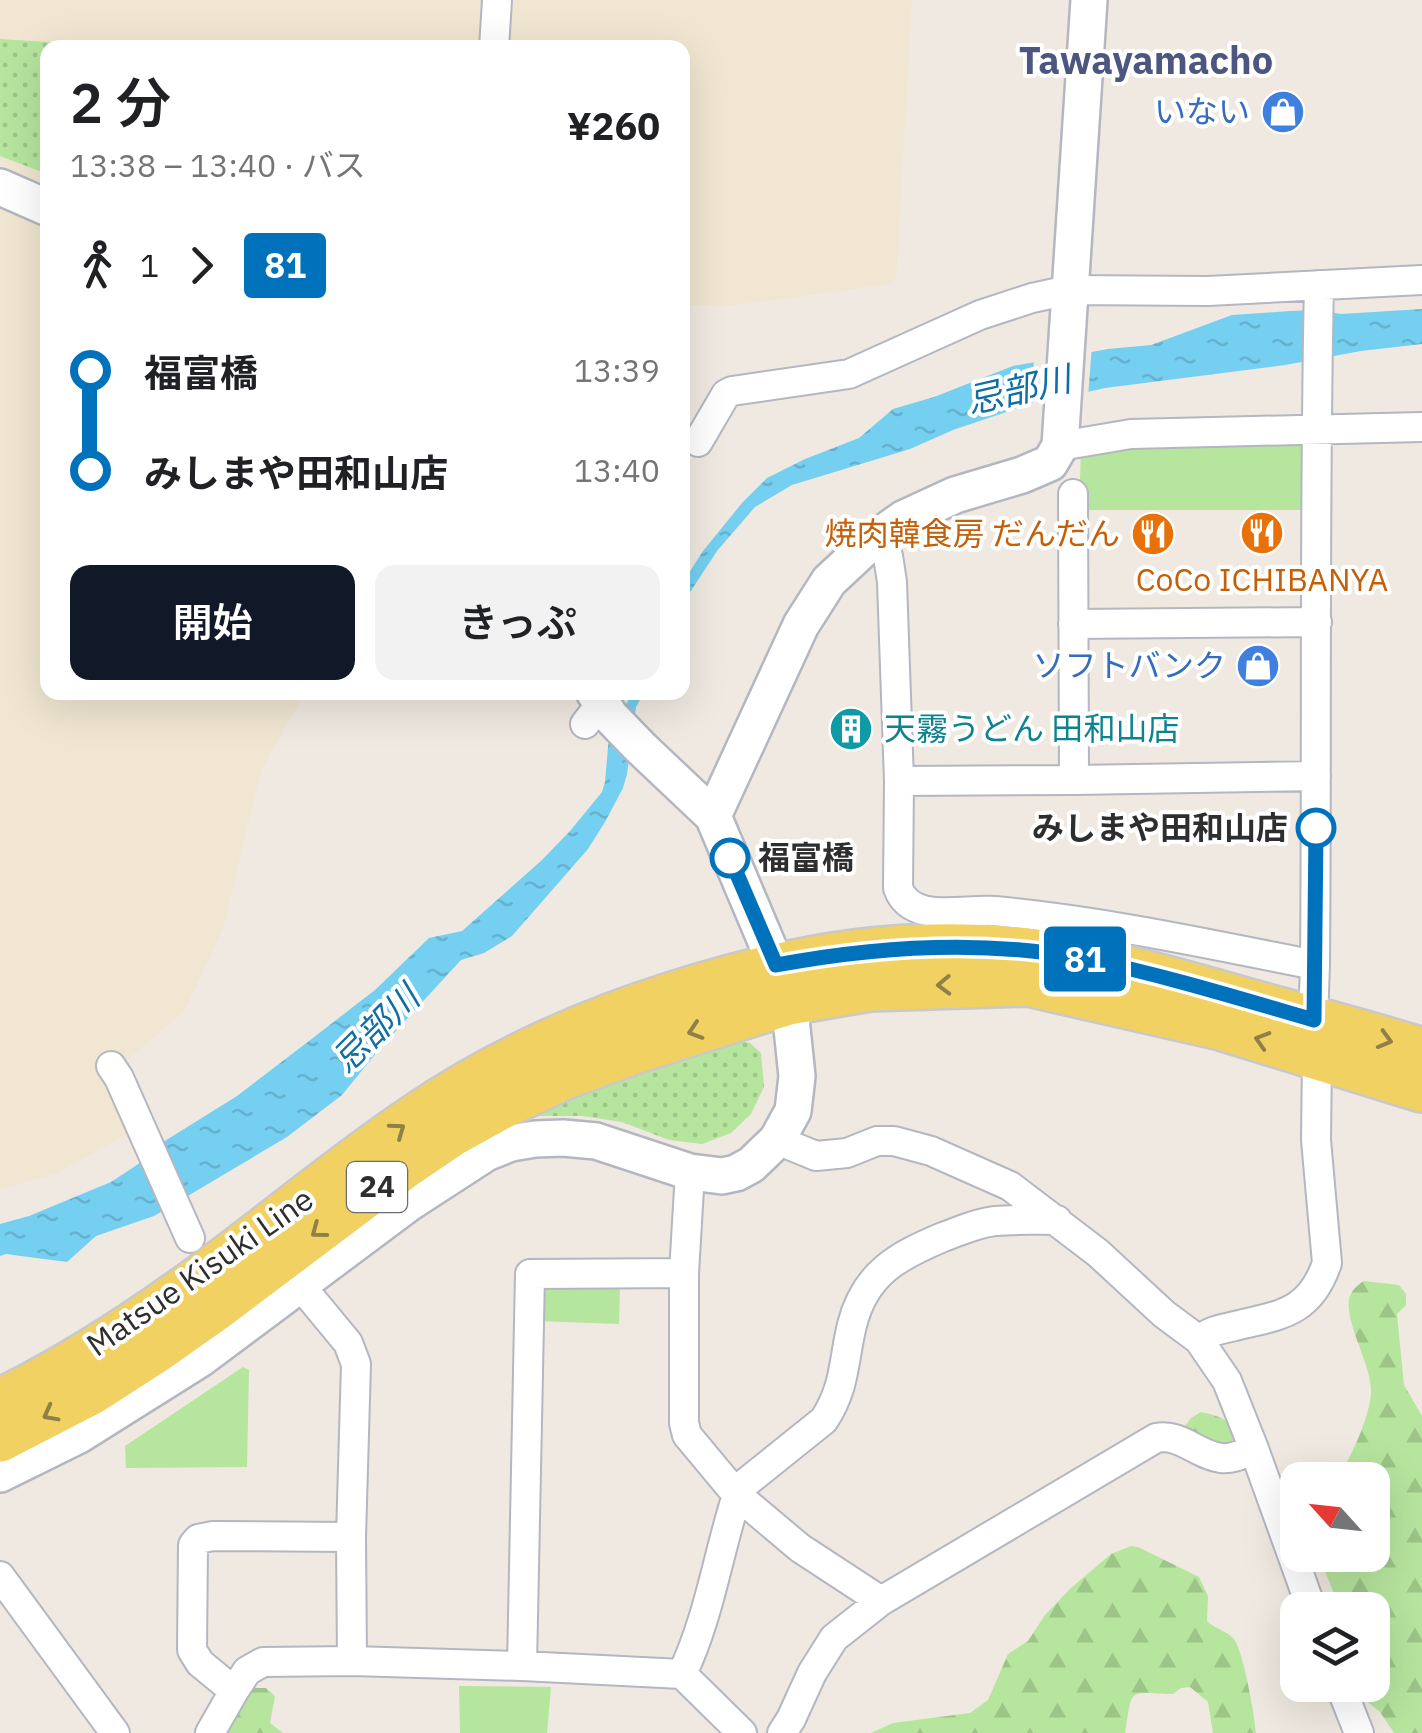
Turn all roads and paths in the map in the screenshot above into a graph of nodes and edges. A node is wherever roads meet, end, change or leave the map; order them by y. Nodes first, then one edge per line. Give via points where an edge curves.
1 (497, 0) edge
2 (1089, 0) edge
3 (494, 40) edge
4 (0, 187) edge
5 (40, 204) edge
6 (1422, 280) edge
7 (1319, 292) junction
8 (1068, 302) junction
9 (1316, 423) junction
10 (1422, 427) edge
11 (1061, 437) junction
12 (698, 442) dead end
13 (1073, 494) dead end
14 (872, 540) junction
15 (1318, 622) junction
16 (1073, 624) junction
17 (600, 706) edge
18 (1316, 776) junction
19 (1074, 780) junction
20 (899, 781) junction
21 (713, 816) junction
22 (1315, 965) junction
23 (782, 984) junction
24 (1315, 1038) junction
25 (1422, 1051) edge
26 (111, 1066) dead end
27 (1422, 1089) edge
28 (777, 1140) junction
29 (690, 1172) junction
30 (1057, 1220) junction
31 (190, 1238) dead end
32 (684, 1273) junction
33 (300, 1285) junction
34 (1199, 1340) junction
35 (0, 1402) edge
36 (0, 1438) edge
37 (1254, 1450) junction
38 (0, 1474) edge
39 (738, 1495) junction
40 (351, 1538) junction
41 (0, 1576) edge
42 (1305, 1592) edge
43 (881, 1601) junction
44 (352, 1661) junction
45 (522, 1666) junction
46 (682, 1674) junction
47 (234, 1691) junction
48 (1347, 1702) edge
49 (115, 1733) edge
50 (210, 1733) edge
51 (742, 1733) edge
52 (782, 1733) edge
53 (1359, 1733) edge

1 - 3 street
2 - 8 street
4 - 5 street
6 - 7 street
7 - 8 street via 1208,291
7 - 9 street
8 - 11 street
8 - 12 street via 1032,298 980,315 848,374 732,391
9 - 10 street
9 - 11 street
9 - 15 street
11 - 14 street via 1050,464 955,495
13 - 16 street
14 - 20 street via 888,556 892,582
14 - 21 street via 830,581 801,625
15 - 16 street
15 - 18 street
16 - 19 street
17 - 21 street
18 - 19 street
18 - 22 street
19 - 20 street
20 - 22 street via 898,888 914,908 1099,923
21 - 23 street
22 - 24 street
23 - 24 main road, Matsue Kisuki Line / 24 via 835,955 939,946 1031,952 1171,980
23 - 28 street via 796,1094
35 -> 23 main road, Matsue Kisuki Line / 24 via 113,1338 414,1118 531,1049 610,1015
23 -> 36 main road, Matsue Kisuki Line / 24 via 565,1076 453,1133 156,1350
24 -> 25 main road, Matsue Kisuki Line / 24
24 - 27 main road, Matsue Kisuki Line / 24
24 - 34 street via 1328,1263 1321,1282 1304,1302 1278,1316
26 - 31 street
28 - 29 street via 736,1173
28 - 30 street via 816,1156 894,1141 1010,1186
29 - 32 street
29 - 33 street via 596,1141 511,1143 409,1203
30 - 34 street
30 - 39 street via 968,1227 884,1268 859,1305 833,1407
32 - 39 street via 686,1434
32 - 45 street via 530,1274
33 - 38 street via 150,1392
33 - 40 street via 348,1343 356,1364
34 - 37 street via 1227,1381
37 - 42 street
37 - 43 street via 1221,1458 1176,1438 1156,1438
39 - 43 street via 800,1548
39 - 46 street via 696,1646
40 - 44 street
40 - 47 street via 198,1539 192,1650
41 - 49 street
43 - 52 street via 834,1638
44 - 45 street
44 - 47 street via 263,1662 247,1670
45 - 46 street
46 - 51 street
47 - 50 street
48 - 53 street

